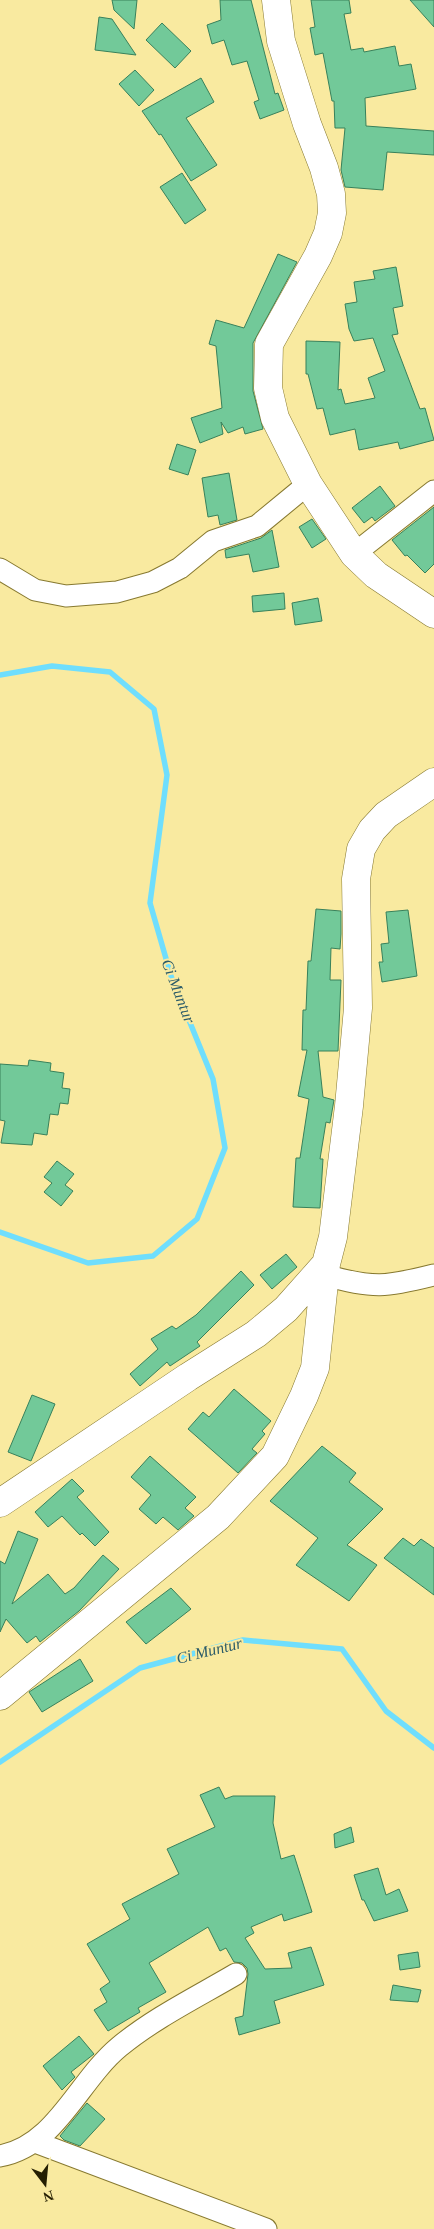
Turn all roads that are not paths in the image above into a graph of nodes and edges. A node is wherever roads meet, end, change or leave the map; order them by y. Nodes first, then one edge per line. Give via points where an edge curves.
1 (276, 0) edge
2 (308, 484) junction
3 (434, 491) edge
4 (354, 554) junction
5 (0, 569) edge
6 (434, 614) edge
7 (434, 782) edge
8 (326, 1270) junction
9 (434, 1275) edge
10 (0, 1503) edge
11 (0, 1696) edge
12 (236, 1974) dead end
13 (35, 2142) junction
14 (0, 2156) edge
15 (266, 2229) edge

1 - 2 highway via 280,41 331,194 328,233 268,344 268,388 275,418
2 - 4 highway
2 - 5 street via 257,526 213,541 180,568 153,582 117,592 66,596 35,590
3 - 4 street
4 - 6 highway via 376,575
7 - 8 highway via 386,815 361,849 356,879 358,1008 344,1155
8 - 9 street via 364,1285 380,1286
8 - 10 highway via 256,1334
8 - 11 highway via 315,1368 275,1456 218,1517
12 - 13 street via 146,2027 119,2047
13 - 14 street
13 - 15 street

